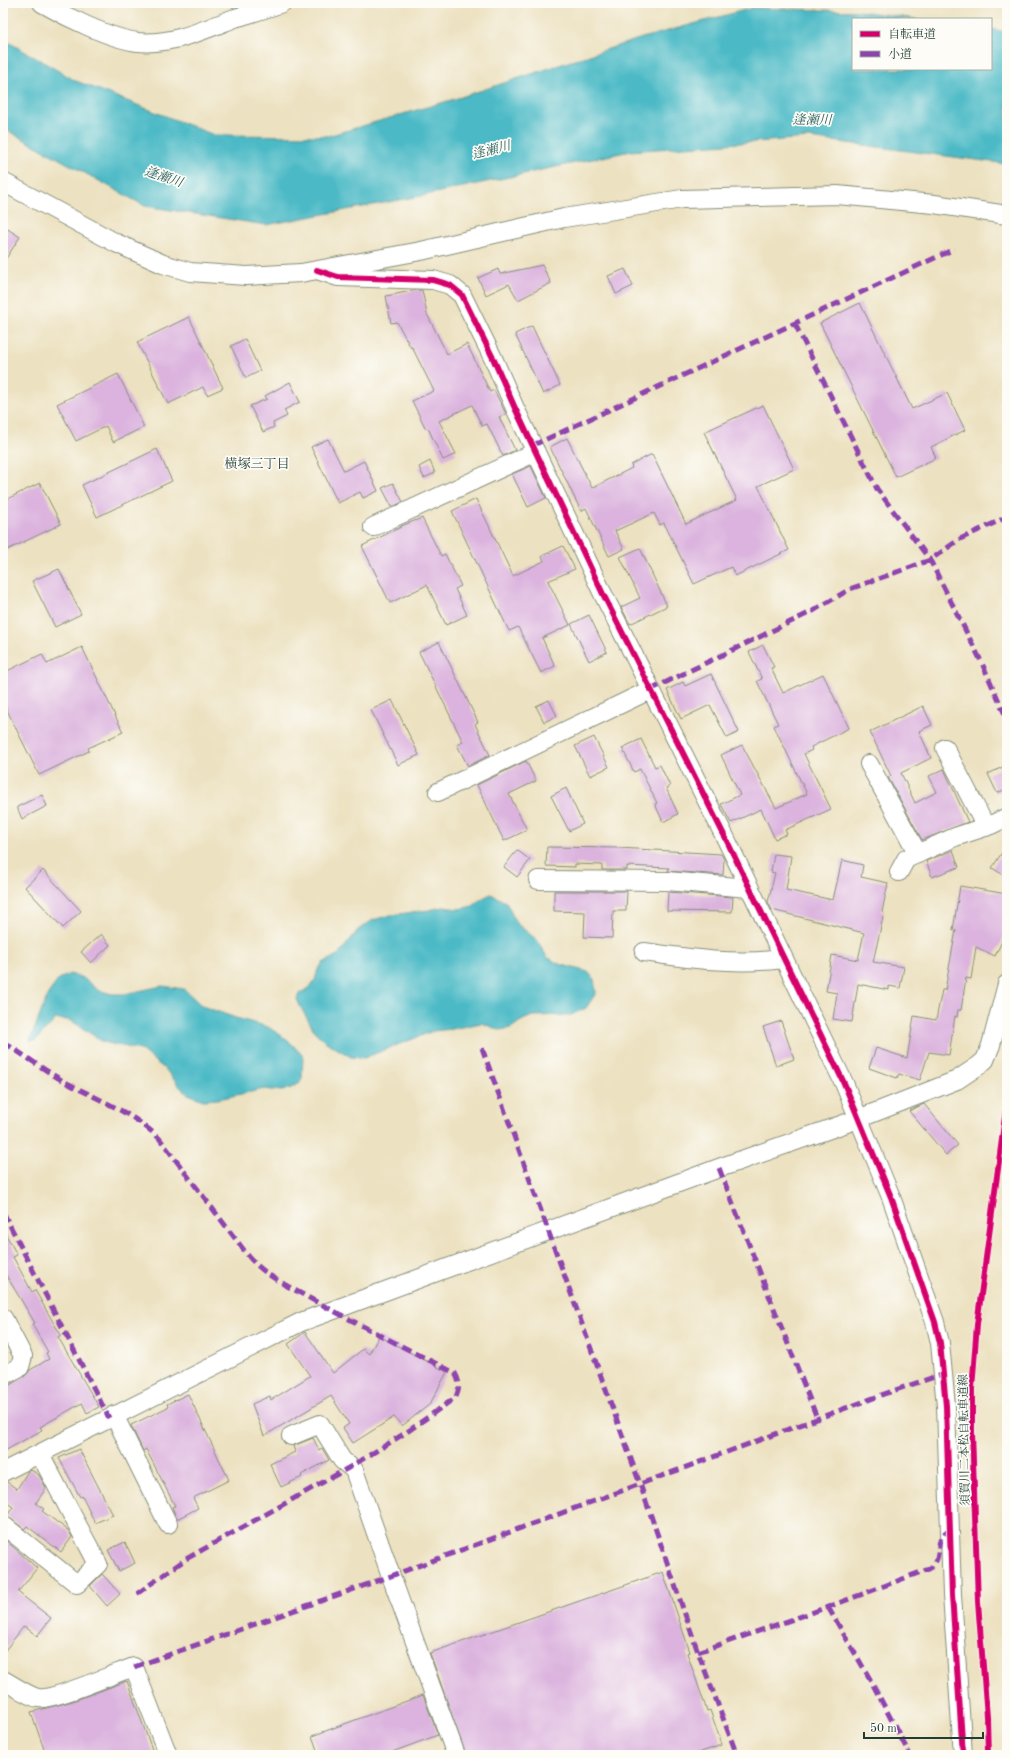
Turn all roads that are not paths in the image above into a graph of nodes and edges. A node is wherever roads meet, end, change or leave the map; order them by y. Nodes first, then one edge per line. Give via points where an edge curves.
1 (42, 3) edge
2 (282, 3) edge
3 (3, 182) edge
4 (1007, 215) edge
5 (317, 270) junction
6 (536, 452) junction
7 (373, 527) dead end
8 (650, 690) junction
9 (946, 748) dead end
10 (870, 764) dead end
11 (438, 792) dead end
12 (1007, 817) edge
13 (986, 827) junction
14 (918, 854) junction
15 (899, 872) dead end
16 (538, 880) dead end
17 (749, 888) junction
18 (644, 952) dead end
19 (783, 959) junction
20 (1007, 984) edge
21 (858, 1119) junction
22 (3, 1318) edge
23 (3, 1376) edge
24 (114, 1416) junction
25 (291, 1436) dead end
26 (40, 1454) junction
27 (3, 1472) edge
28 (168, 1524) dead end
29 (3, 1525) edge
30 (3, 1680) edge
31 (168, 1755) edge
32 (456, 1755) edge
33 (963, 1755) edge

1 - 2 street via 108,35 138,42 157,42 203,32
3 - 5 street via 116,243 163,264 190,272 246,276 287,275
4 - 5 street via 934,204 837,195 682,199 564,218 421,251
5 - 6 street via 338,277 433,280 456,289 466,302
6 - 7 street
6 - 8 street
8 - 11 street
8 - 17 street
9 - 13 street
10 - 14 street
12 - 13 street
13 - 14 street via 955,837
14 - 15 street via 906,860
16 - 17 street via 667,881
17 - 19 street
18 - 19 street via 721,962
19 - 21 street via 844,1083
20 - 21 street via 985,1060 957,1080
21 - 24 street via 301,1322
21 - 33 street via 891,1198 940,1343 946,1406 952,1596
22 - 23 street via 23,1356 20,1367
24 - 26 street
24 - 28 street
25 - 32 street via 320,1424 342,1460 354,1470
26 - 27 street
26 - 29 street via 98,1564 77,1584
30 - 31 street via 42,1699 134,1666

